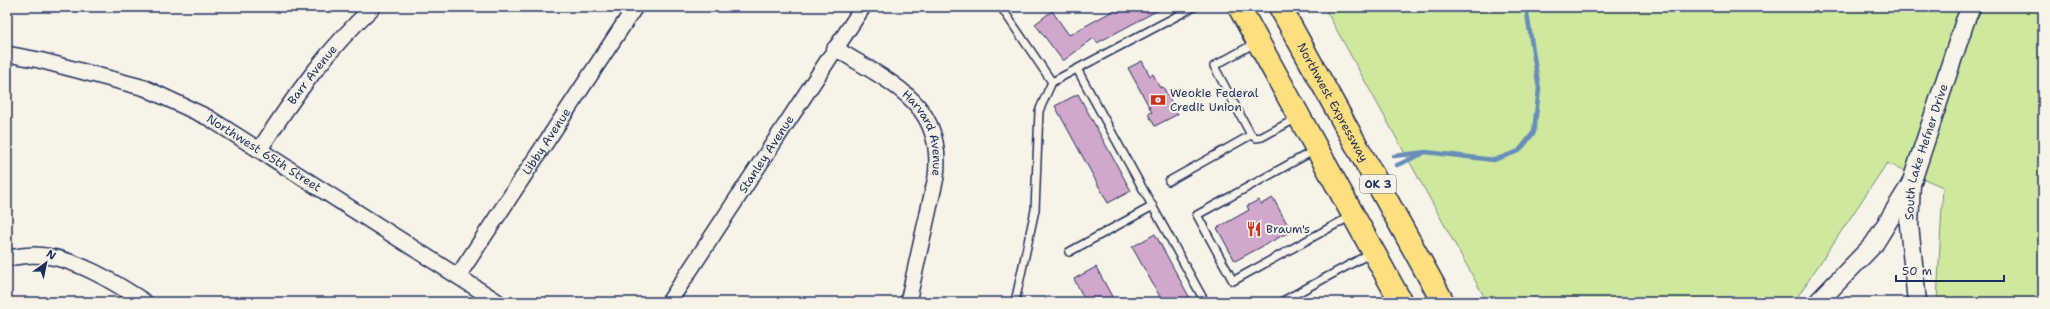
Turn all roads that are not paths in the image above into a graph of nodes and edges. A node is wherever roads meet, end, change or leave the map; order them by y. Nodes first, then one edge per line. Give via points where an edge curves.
1 (373, 7) edge
2 (635, 7) edge
3 (863, 7) edge
4 (1001, 7) edge
5 (1239, 7) edge
6 (1280, 7) edge
7 (1971, 7) edge
8 (1189, 8) edge
9 (1258, 41) junction
10 (836, 48) junction
11 (7, 54) edge
12 (1077, 69) junction
13 (1052, 82) junction
14 (1299, 117) junction
15 (1251, 135) junction
16 (260, 149) junction
17 (1317, 149) junction
18 (1169, 181) dead end
19 (1911, 184) junction
20 (1153, 206) junction
21 (1353, 214) junction
22 (1069, 252) dead end
23 (1373, 252) junction
24 (7, 258) edge
25 (458, 276) junction
26 (145, 302) edge
27 (498, 302) edge
28 (669, 302) edge
29 (908, 302) edge
30 (1015, 302) edge
31 (1205, 302) edge
32 (1281, 302) edge
33 (1401, 302) edge
34 (1443, 302) edge
35 (1818, 302) edge
36 (1917, 302) edge

1 - 16 street, Barr Avenue via 305,81
2 - 25 street, Libby Avenue
3 - 10 street, Stanley Avenue
4 - 13 lane
5 - 9 highway, OK 3
6 - 34 highway, Northwest Expressway / OK 3
7 - 19 street, South Lake Hefner Drive
8 - 12 lane
9 - 14 highway, OK 3
9 - 15 lane via 1214,66
10 - 28 street, Stanley Avenue
10 - 29 street, Harvard Avenue via 912,99 925,115 936,143 936,177
11 - 16 street, Northwest 65th Street via 145,88 209,118
12 - 13 lane
12 - 20 lane
13 - 30 lane via 1039,111 1035,210
14 - 15 lane via 1262,137 1256,138
14 - 17 highway, OK 3
15 - 18 lane
16 - 25 street, Northwest 65th Street
17 - 21 highway, OK 3
17 - 21 lane via 1197,215 1233,281
19 - 35 street via 1874,244
19 - 36 street, South Lake Hefner Drive via 1909,225
20 - 22 lane
20 - 31 lane
21 - 23 highway, OK 3
23 - 32 lane
23 - 33 highway, OK 3
24 - 26 street via 35,255 62,260 113,281
25 - 27 street, Northwest 65th Street

